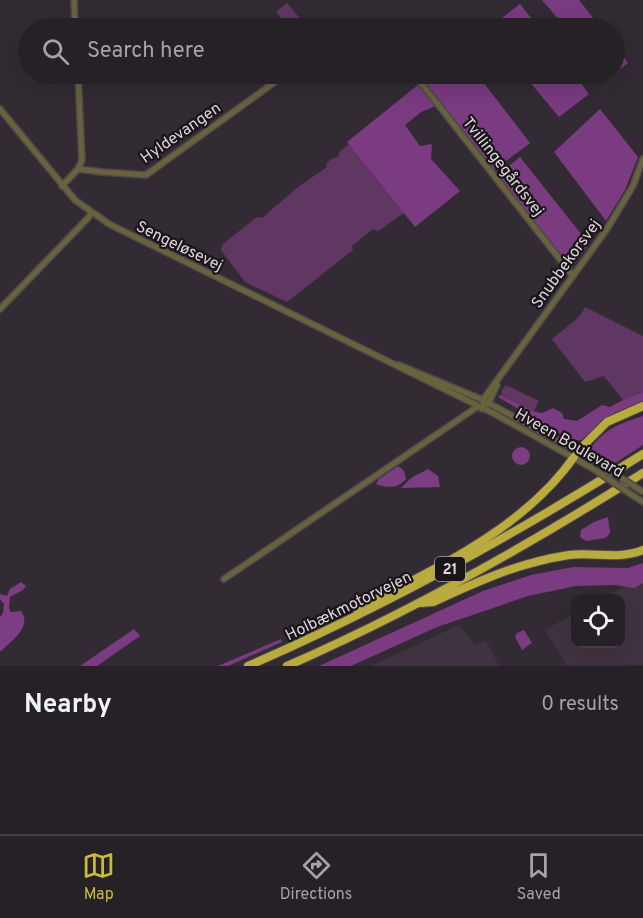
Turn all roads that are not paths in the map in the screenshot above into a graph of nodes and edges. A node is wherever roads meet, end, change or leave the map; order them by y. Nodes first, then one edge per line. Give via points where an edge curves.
1 (74, 0) edge
2 (75, 18) edge
3 (79, 84) edge
4 (272, 84) edge
5 (422, 84) edge
6 (0, 109) edge
7 (643, 159) edge
8 (78, 169) junction
9 (62, 186) junction
10 (91, 213) junction
11 (573, 276) junction
12 (0, 309) edge
13 (383, 360) junction
14 (500, 378) junction
15 (483, 400) junction
16 (489, 403) junction
17 (643, 406) edge
18 (480, 408) junction
19 (577, 454) junction
20 (643, 454) edge
21 (643, 473) edge
22 (643, 492) edge
23 (641, 501) edge
24 (643, 550) edge
25 (224, 579) dead end
26 (420, 603) junction
27 (345, 622) junction
28 (248, 666) edge
29 (287, 666) edge

1 - 2 street
3 - 8 street via 83,148
4 - 8 street, Hyldevangen via 146,175
5 - 11 street, Tvillingegårdsvej
6 - 9 street, Sengeløsevej
7 - 11 street, Snubbekorsvej via 623,206
8 - 9 street
9 - 10 street, Sengeløsevej
10 - 12 street
10 - 13 street, Sengeløsevej
11 - 14 street, Snubbekorsvej
13 - 15 street, Sengeløsevej
13 - 18 street, Sengeløsevej
14 - 15 street, Snubbekorsvej
14 - 16 street, Snubbekorsvej
15 - 16 street, Hveen Boulevard
15 - 18 street
16 - 18 street, Snubbekorsvej
16 - 19 street, Hveen Boulevard
17 - 19 highway via 608,422
18 - 19 street, Hveen Boulevard
18 - 25 street
19 - 22 street, Hveen Boulevard, bridge via 597,462
19 - 23 street, Hveen Boulevard, bridge
19 - 27 highway via 551,487 512,520 366,605
20 - 27 highway, Holbækmotorvejen / 21 via 479,553
21 - 26 highway, Holbækmotorvejen / 21 via 574,517
24 - 26 highway via 534,561 433,602
26 - 29 highway, Holbækmotorvejen / 21
27 - 28 highway, Holbækmotorvejen / 21

